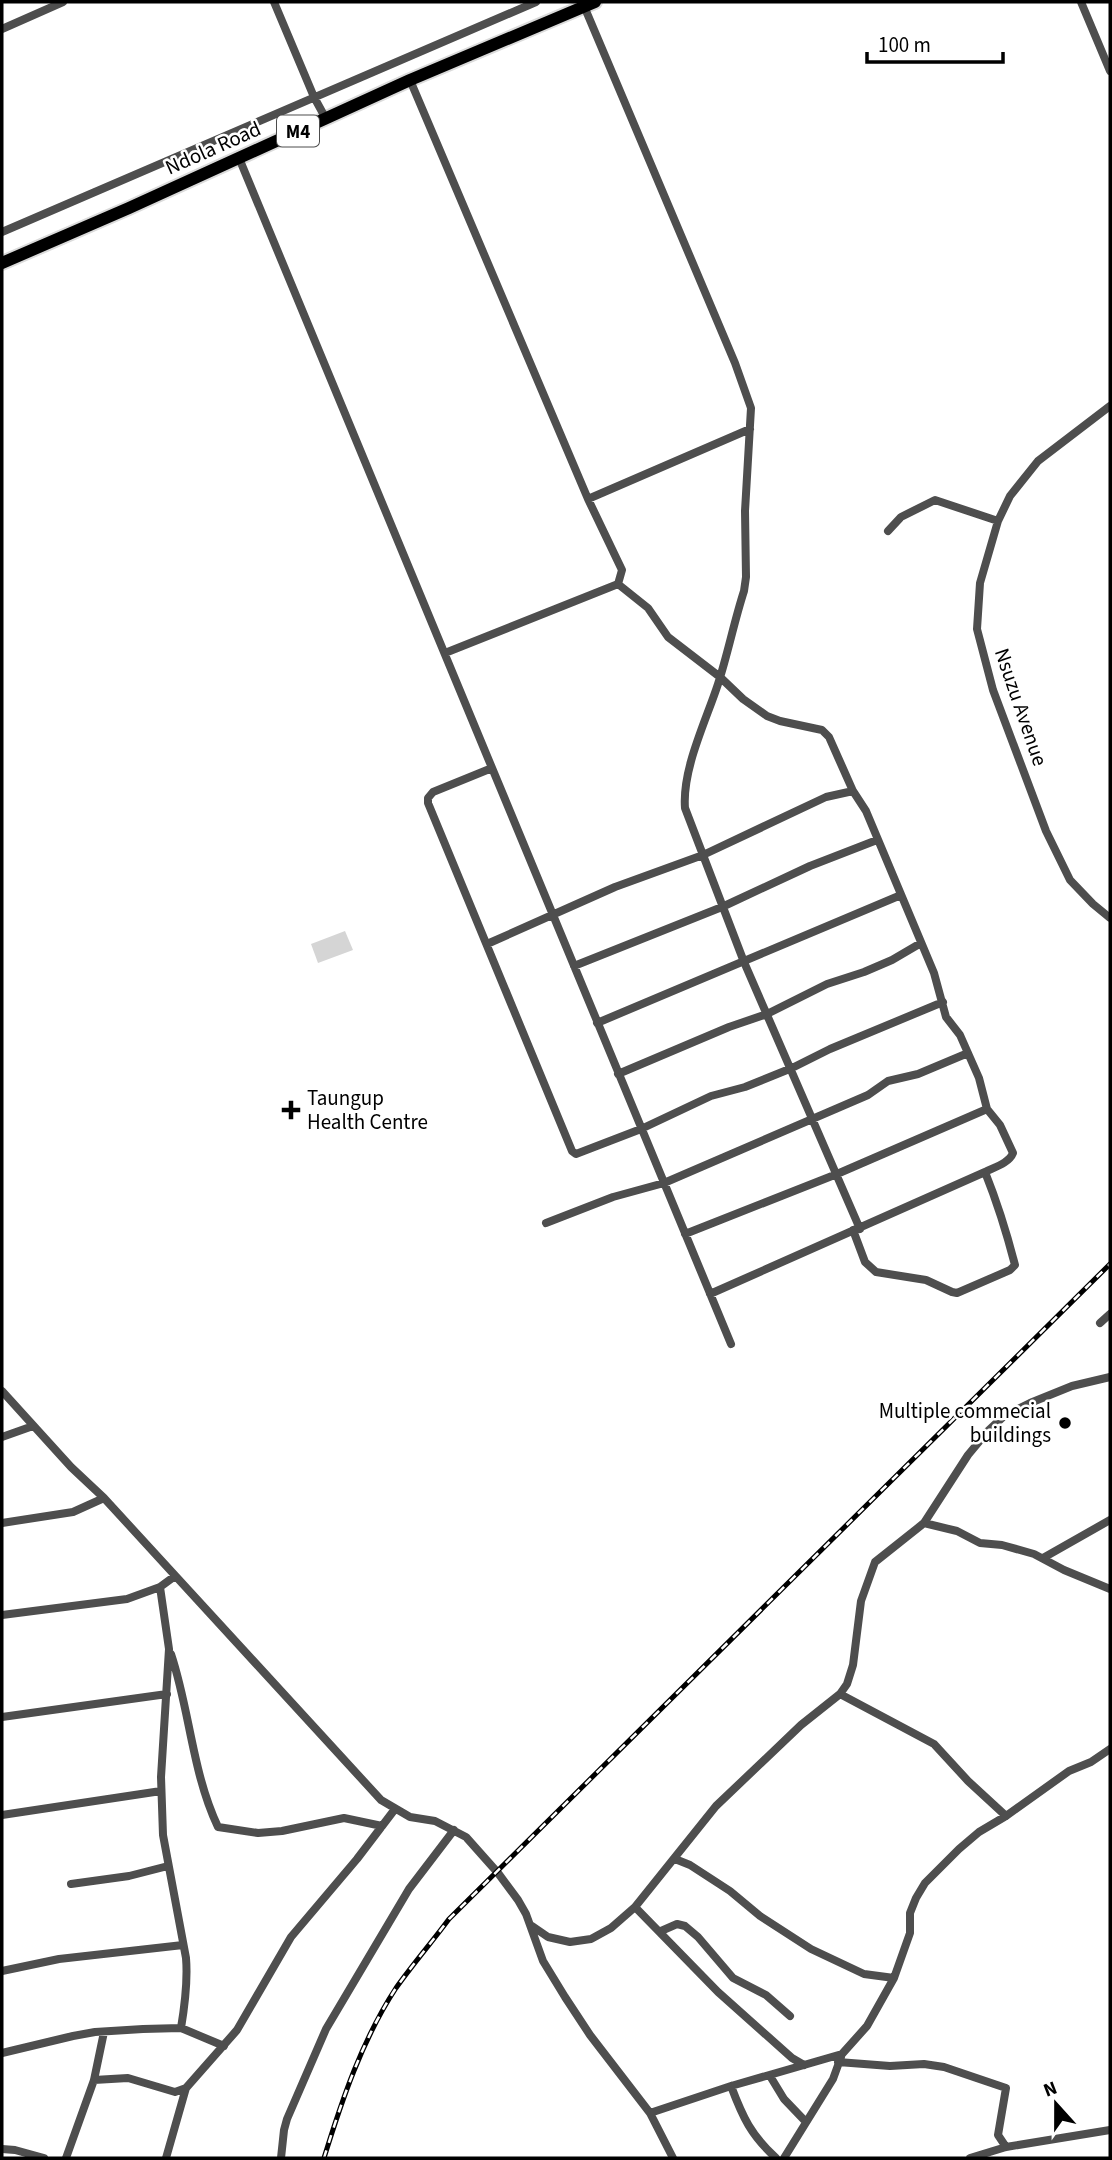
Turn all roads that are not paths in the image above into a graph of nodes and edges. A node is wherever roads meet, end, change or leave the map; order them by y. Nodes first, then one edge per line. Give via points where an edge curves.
1 (63, 2) edge
2 (274, 2) edge
3 (536, 2) edge
4 (1081, 2) edge
5 (589, 4) edge
6 (2, 29) edge
7 (1110, 71) edge
8 (410, 80) junction
9 (314, 97) junction
10 (326, 118) junction
11 (239, 158) junction
12 (2, 232) edge
13 (2, 263) edge
14 (1110, 406) edge
15 (750, 429) junction
16 (588, 499) junction
17 (998, 521) junction
18 (888, 531) dead end
19 (618, 584) junction
20 (445, 653) junction
21 (720, 677) junction
22 (492, 768) junction
23 (853, 791) junction
24 (877, 840) junction
25 (703, 855) junction
26 (901, 895) junction
27 (722, 906) junction
28 (552, 914) junction
29 (1110, 918) edge
30 (921, 943) junction
31 (487, 944) junction
32 (744, 962) junction
33 (574, 966) junction
34 (943, 1002) junction
35 (767, 1014) junction
36 (597, 1023) junction
37 (968, 1053) junction
38 (792, 1068) junction
39 (618, 1074) junction
40 (987, 1109) junction
41 (814, 1119) junction
42 (642, 1129) junction
43 (985, 1172) junction
44 (837, 1174) junction
45 (664, 1183) junction
46 (546, 1223) dead end
47 (856, 1230) junction
48 (685, 1234) junction
49 (710, 1294) junction
50 (1110, 1314) edge
51 (1100, 1323) dead end
52 (731, 1344) dead end
53 (1110, 1378) edge
54 (2, 1391) edge
55 (33, 1426) junction
56 (2, 1437) edge
57 (104, 1498) junction
58 (1110, 1520) edge
59 (2, 1523) edge
60 (924, 1523) junction
61 (1043, 1559) junction
62 (175, 1576) junction
63 (160, 1587) junction
64 (1110, 1589) edge
65 (2, 1615) edge
66 (169, 1649) junction
67 (166, 1694) junction
68 (840, 1694) junction
69 (2, 1717) edge
70 (1110, 1749) edge
71 (161, 1791) junction
72 (395, 1810) junction
73 (2, 1815) edge
74 (1006, 1816) junction
75 (382, 1826) junction
76 (454, 1830) junction
77 (675, 1859) junction
78 (168, 1866) junction
79 (71, 1884) dead end
80 (635, 1907) junction
81 (532, 1927) junction
82 (661, 1931) junction
83 (183, 1945) junction
84 (2, 1971) edge
85 (894, 1978) junction
86 (790, 2016) dead end
87 (181, 2028) junction
88 (104, 2032) junction
89 (224, 2046) junction
90 (2, 2053) edge
91 (840, 2058) junction
92 (804, 2065) junction
93 (770, 2076) junction
94 (94, 2080) junction
95 (731, 2086) junction
96 (186, 2088) junction
97 (650, 2113) junction
98 (806, 2122) junction
99 (1110, 2130) edge
100 (1006, 2147) junction
101 (2, 2149) edge
102 (44, 2158) edge
103 (66, 2158) edge
104 (166, 2158) edge
105 (281, 2158) edge
106 (673, 2158) edge
107 (776, 2158) edge
108 (784, 2158) edge
109 (970, 2158) edge

1 - 6 street
2 - 9 street
3 - 9 street
4 - 7 street
5 - 8 main road, Ndola Road / M4
5 - 15 street via 735,363 751,408
8 - 10 main road, Ndola Road / M4
8 - 16 street
9 - 10 street
9 - 12 street
10 - 11 main road, Ndola Road / M4
11 - 13 main road, Ndola Road / M4
11 - 20 street
14 - 17 street, Nsuzu Avenue via 1038,461 1010,496
15 - 16 street
15 - 21 street via 746,577
16 - 19 street via 622,570
17 - 18 street via 935,500 901,517
17 - 29 street, Nsuzu Avenue via 980,583 977,629 993,690 1046,831 1070,880
19 - 20 street
19 - 21 street via 648,608 668,637
20 - 22 street
21 - 23 street via 766,716 822,730
21 - 25 street via 702,724 685,798
22 - 28 street
22 - 31 street via 428,798
23 - 24 street
23 - 25 street via 826,797
24 - 26 street
24 - 27 street
25 - 27 street
25 - 28 street
26 - 30 street
26 - 32 street
27 - 32 street
27 - 33 street
28 - 31 street
28 - 33 street
30 - 34 street
30 - 35 street
31 - 42 street via 572,1151 581,1153
32 - 35 street
32 - 36 street
33 - 36 street
34 - 37 street via 946,1017
34 - 38 street
35 - 38 street
35 - 39 street
36 - 39 street
37 - 40 street
37 - 41 street via 888,1081 868,1096
38 - 41 street
38 - 42 street via 711,1096
39 - 42 street
40 - 43 street via 1013,1153 1006,1162
40 - 44 street
41 - 44 street
41 - 45 street
42 - 45 street
43 - 47 street
43 - 47 street via 1012,1253 1015,1265 1010,1270 953,1292 926,1280 876,1272 865,1262
44 - 47 street
44 - 48 street
45 - 46 street via 613,1196
45 - 48 street
47 - 49 street
48 - 49 street
49 - 52 street
50 - 51 street
53 - 60 street via 1072,1386 1004,1416 968,1455
54 - 55 street
55 - 56 street
55 - 57 street
57 - 59 street via 73,1512
57 - 62 street
58 - 61 street
60 - 61 street
60 - 68 street via 875,1562 861,1601 853,1665
61 - 64 street
62 - 63 street
62 - 72 street
63 - 65 street via 127,1599
63 - 66 street
66 - 67 street
66 - 75 street via 195,1758 218,1827 258,1833 344,1818
67 - 69 street
67 - 71 street
68 - 74 street via 934,1744
68 - 77 street via 716,1806
70 - 74 street via 1069,1771
71 - 73 street
71 - 78 street
72 - 75 street
72 - 76 street
74 - 85 street via 979,1832 925,1883 910,1913 910,1933
75 - 89 street via 291,1937
76 - 81 street via 498,1873
76 - 105 street via 409,1889 326,2029 287,2119
77 - 80 street
77 - 85 street via 730,1891 811,1949 864,1974
78 - 79 street
78 - 83 street
80 - 81 street via 592,1939 559,1940
80 - 82 street
81 - 97 street via 543,1961 565,1997
82 - 86 street via 680,1923 685,1926 733,1978 766,1995
82 - 92 street via 718,1992
83 - 84 street via 59,1959
83 - 87 street via 187,1996
85 - 91 street via 867,2026
87 - 88 street
87 - 89 street
88 - 90 street
88 - 94 street
89 - 96 street
91 - 92 street
91 - 98 street via 833,2079
91 - 100 street via 890,2066 944,2067 1006,2088 998,2135
92 - 93 street
93 - 95 street
93 - 98 street
94 - 96 street via 128,2078 174,2092
94 - 103 street
95 - 97 street
95 - 107 street via 743,2118
96 - 104 street
97 - 106 street
98 - 108 street
99 - 100 street
100 - 109 street
101 - 102 street

